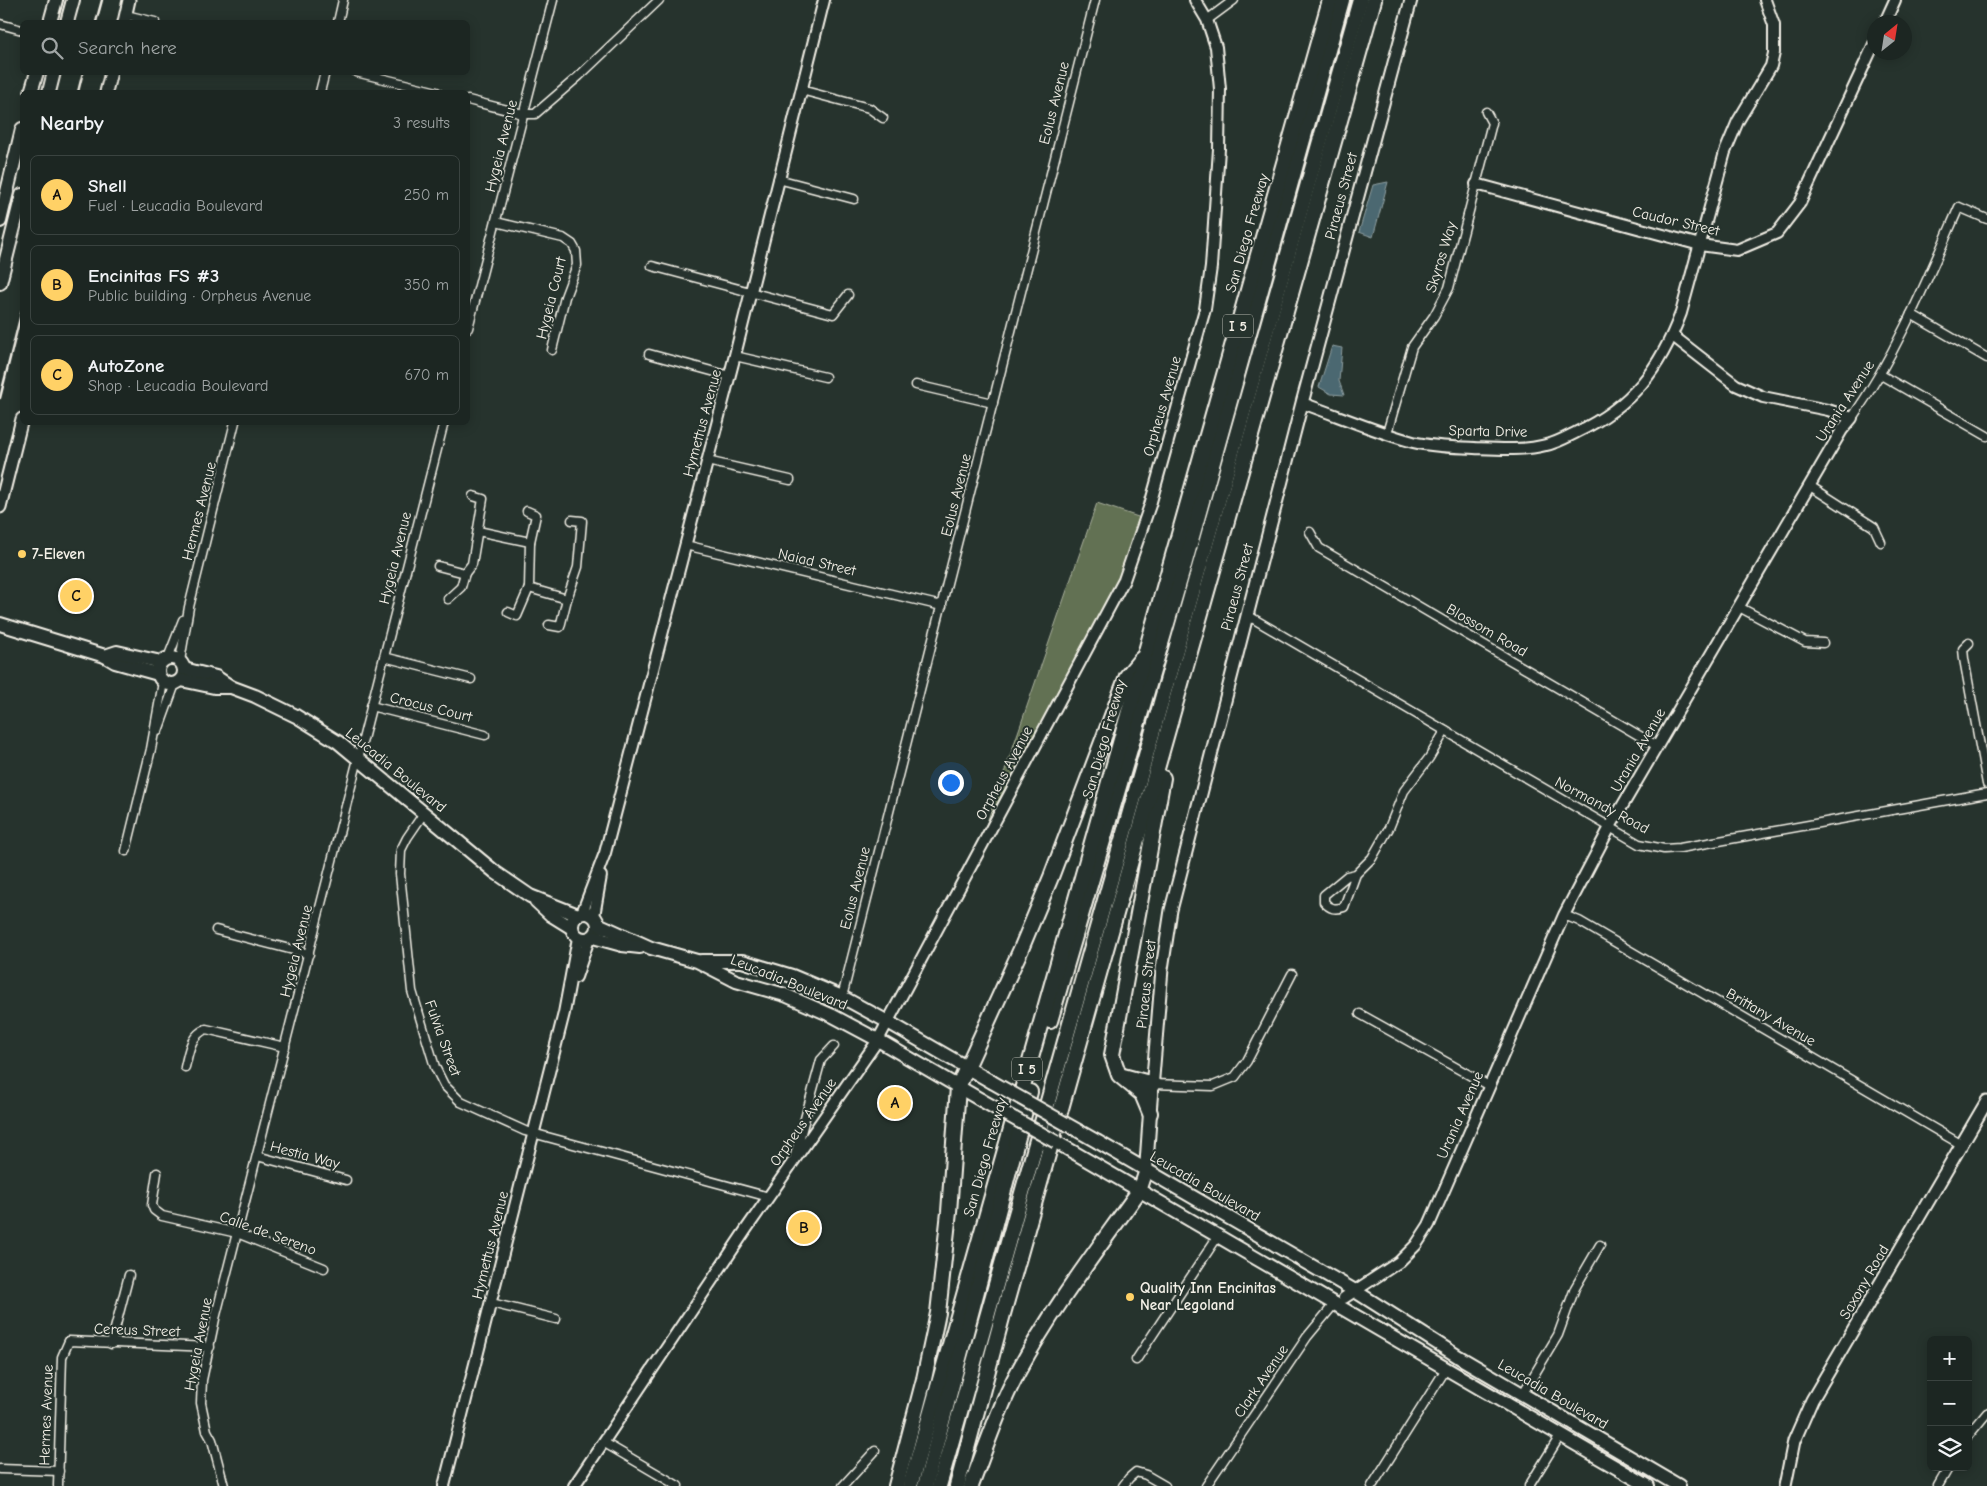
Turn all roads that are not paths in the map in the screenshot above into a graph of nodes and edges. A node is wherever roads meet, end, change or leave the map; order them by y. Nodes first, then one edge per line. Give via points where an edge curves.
1 (56, 0) edge
2 (73, 0) edge
3 (129, 0) edge
4 (344, 0) edge
5 (553, 0) edge
6 (659, 0) edge
7 (824, 0) edge
8 (1095, 0) edge
9 (1195, 0) edge
10 (1234, 0) edge
11 (1330, 0) edge
12 (1342, 0) edge
13 (1360, 0) edge
14 (1374, 0) edge
15 (1411, 0) edge
16 (1765, 0) edge
17 (1895, 0) edge
18 (1888, 15) edge
19 (125, 19) edge
20 (51, 20) edge
21 (68, 20) edge
22 (339, 20) edge
23 (1207, 20) junction
24 (0, 24) edge
25 (20, 29) edge
26 (1867, 59) edge
27 (36, 75) edge
28 (53, 75) edge
29 (110, 75) edge
30 (324, 75) edge
31 (368, 75) edge
32 (32, 90) edge
33 (50, 90) edge
34 (106, 90) edge
35 (320, 90) edge
36 (429, 90) edge
37 (801, 90) junction
38 (470, 100) edge
39 (1486, 112) dead end
40 (524, 114) junction
41 (883, 118) dead end
42 (20, 137) edge
43 (778, 179) junction
44 (1476, 184) junction
45 (854, 199) dead end
46 (20, 204) edge
47 (0, 219) edge
48 (1987, 219) edge
49 (16, 221) junction
50 (496, 222) junction
51 (1700, 245) junction
52 (652, 266) dead end
53 (0, 283) edge
54 (751, 291) junction
55 (848, 295) dead end
56 (1911, 314) junction
57 (470, 320) edge
58 (1673, 336) junction
59 (552, 350) dead end
60 (649, 354) dead end
61 (735, 356) junction
62 (1987, 358) edge
63 (1881, 375) junction
64 (730, 376) junction
65 (825, 377) dead end
66 (916, 385) dead end
67 (993, 403) junction
68 (1302, 404) junction
69 (1852, 418) junction
70 (20, 425) edge
71 (234, 425) edge
72 (443, 425) edge
73 (1388, 433) junction
74 (1987, 436) edge
75 (707, 461) junction
76 (790, 480) dead end
77 (1810, 486) junction
78 (473, 496) dead end
79 (0, 507) edge
80 (527, 511) dead end
81 (572, 520) dead end
82 (478, 531) junction
83 (1310, 532) dead end
84 (530, 542) junction
85 (1881, 542) dead end
86 (685, 545) junction
87 (438, 566) dead end
88 (465, 573) junction
89 (528, 588) junction
90 (567, 598) junction
91 (448, 600) dead end
92 (942, 606) junction
93 (189, 607) junction
94 (1739, 607) junction
95 (508, 612) dead end
96 (1247, 615) junction
97 (0, 624) edge
98 (549, 625) dead end
99 (1824, 643) dead end
100 (1969, 643) dead end
101 (1146, 652) junction
102 (384, 657) junction
103 (171, 671) junction
104 (471, 678) dead end
105 (1178, 694) junction
106 (371, 706) junction
107 (1445, 731) junction
108 (485, 735) dead end
109 (1657, 746) junction
110 (151, 749) junction
111 (359, 758) junction
112 (1987, 784) edge
113 (1987, 793) edge
114 (424, 813) junction
115 (1610, 827) junction
116 (126, 851) dead end
117 (1356, 874) junction
118 (530, 896) junction
119 (1564, 915) junction
120 (588, 917) junction
121 (216, 930) dead end
122 (583, 935) junction
123 (651, 948) junction
124 (309, 954) junction
125 (697, 960) junction
126 (1292, 974) dead end
127 (842, 997) junction
128 (1360, 1014) dead end
129 (888, 1022) junction
130 (878, 1040) junction
131 (834, 1046) dead end
132 (285, 1047) junction
133 (185, 1067) dead end
134 (966, 1068) junction
135 (1120, 1075) junction
136 (1153, 1084) junction
137 (1489, 1086) junction
138 (958, 1087) junction
139 (1987, 1101) edge
140 (1150, 1113) junction
141 (534, 1134) junction
142 (1962, 1145) junction
143 (257, 1156) junction
144 (793, 1162) junction
145 (1146, 1170) junction
146 (157, 1172) dead end
147 (346, 1180) dead end
148 (1139, 1191) junction
149 (769, 1197) junction
150 (237, 1233) junction
151 (1218, 1236) junction
152 (1600, 1245) dead end
153 (324, 1268) dead end
154 (129, 1274) dead end
155 (1344, 1297) junction
156 (491, 1303) junction
157 (556, 1319) dead end
158 (111, 1344) junction
159 (66, 1346) joint
160 (210, 1347) junction
161 (1136, 1360) dead end
162 (1446, 1369) junction
163 (1522, 1395) junction
164 (1987, 1413) edge
165 (1972, 1431) edge
166 (1560, 1436) junction
167 (603, 1442) junction
168 (875, 1451) dead end
169 (0, 1469) edge
170 (58, 1471) junction
171 (1947, 1471) edge
172 (58, 1486) edge
173 (224, 1486) edge
174 (444, 1486) edge
175 (574, 1486) edge
176 (678, 1486) edge
177 (843, 1486) edge
178 (896, 1486) edge
179 (910, 1486) edge
180 (925, 1486) edge
181 (939, 1486) edge
182 (957, 1486) edge
183 (971, 1486) edge
184 (1123, 1486) edge
185 (1166, 1486) edge
186 (1206, 1486) edge
187 (1372, 1486) edge
188 (1529, 1486) edge
189 (1648, 1486) edge
190 (1679, 1486) edge
191 (1785, 1486) edge
192 (1938, 1486) edge

1 - 20 main road
2 - 21 main road
3 - 19 main road
4 - 22 street
5 - 40 street, Hygeia Avenue
6 - 40 street via 535,114
7 - 37 street, Hymettus Avenue
8 - 67 street, Eolus Avenue
9 - 23 street, Orpheus Avenue
10 - 23 street
11 - 101 highway, San Diego Freeway / I 5
12 - 180 highway via 1182,569 1043,1046
13 - 181 highway
14 - 105 highway
15 - 68 main road, Piraeus Street
16 - 51 street, Sparta Drive via 1774,25 1771,66 1738,121 1725,152
17 - 18 street
23 - 129 street, Orpheus Avenue via 1216,47 1220,89 1211,267 1205,309 1140,538 1124,580
24 - 25 street
26 - 51 street, Caudor Street via 1800,203 1777,233 1737,250
27 - 32 main road
28 - 33 main road
29 - 34 main road
30 - 35 street
31 - 36 street
37 - 41 street via 869,108
37 - 43 street, Hymettus Avenue
38 - 40 street
39 - 44 street, Skyros Way via 1492,123
40 - 50 street, Hygeia Avenue
42 - 47 main road
43 - 45 street
43 - 54 street, Hymettus Avenue
44 - 51 street, Caudor Street
44 - 73 street, Skyros Way via 1449,288 1412,347
46 - 49 main road
47 - 49 street
48 - 56 street, Urania Avenue via 1959,207
49 - 53 main road
50 - 57 street, Hygeia Avenue
50 - 59 street, Hygeia Court via 563,238 576,251 577,265
51 - 58 street, Sparta Drive
52 - 54 street
54 - 55 street via 833,314
54 - 61 street, Hymettus Avenue
56 - 62 street
56 - 63 street, Urania Avenue
58 - 69 street via 1736,385 1763,397
58 - 73 street, Sparta Drive via 1649,377 1620,406 1596,423 1546,445 1522,448 1446,446 1414,442
60 - 64 street
61 - 64 street, Hymettus Avenue
61 - 65 street
63 - 69 street, Urania Avenue
63 - 74 street
64 - 75 street, Hymettus Avenue
66 - 67 street
67 - 92 street, Eolus Avenue
68 - 73 street, Sparta Drive
68 - 96 main road, Piraeus Street
69 - 77 street, Urania Avenue
70 - 79 main road
71 - 93 street, Hermes Avenue
72 - 102 street, Hygeia Avenue
75 - 76 street
75 - 86 street, Hymettus Avenue
77 - 85 street via 1874,526
77 - 94 street, Urania Avenue
78 - 82 street via 483,499
80 - 84 street via 536,515
81 - 90 street via 582,521 578,567
82 - 84 street
82 - 88 street via 472,564
83 - 109 street, Blossom Road via 1319,548
84 - 89 street
86 - 92 street, Naiad Street
86 - 120 street, Hymettus Avenue
87 - 88 street
88 - 91 street via 461,587
89 - 90 street
89 - 95 street via 517,616
90 - 98 street via 560,627
92 - 127 street, Eolus Avenue
93 - 103 street, Hermes Avenue
93 - 103 street, Hermes Avenue
94 - 99 street via 1805,642
94 - 109 street, Urania Avenue
96 - 107 street, Normandy Road
96 - 136 main road, Piraeus Street via 1171,910 1162,969
97 - 103 main road, Leucadia Boulevard via 105,656 116,652
100 - 112 street via 1964,649 1964,659
101 - 134 highway via 1127,676 1051,877
101 - 179 highway, San Diego Freeway / I 5
102 - 104 street
102 - 106 street, Hygeia Avenue
103 - 110 street, Hermes Avenue
103 - 110 street, Hermes Avenue
103 - 111 main road, Leucadia Boulevard via 216,677 296,716
105 - 135 highway via 1112,1055
105 - 182 highway
106 - 108 street, Crocus Court
106 - 111 street, Hygeia Avenue
107 - 115 street, Normandy Road
107 - 117 street via 1404,791 1372,858
109 - 115 street, Urania Avenue
110 - 116 street, Hermes Avenue
111 - 114 main road, Leucadia Boulevard
111 - 124 street, Hygeia Avenue
113 - 115 street, Normandy Road via 1680,848 1664,849 1639,844
114 - 118 main road, Leucadia Boulevard via 495,872
114 - 141 street, Fulvia Street via 401,850 400,874 412,992 436,1067 444,1085 462,1102
115 - 119 street, Urania Avenue
117 - 117 street via 1347,876 1324,896 1329,908 1337,910 1344,907
118 - 120 main road, Leucadia Boulevard
118 - 122 main road, Leucadia Boulevard via 551,915
119 - 137 street, Urania Avenue
119 - 142 street, Brittany Avenue
120 - 122 main road via 597,933
120 - 122 main road via 573,920
120 - 123 main road, Leucadia Boulevard
121 - 124 street
122 - 123 main road, Leucadia Boulevard
122 - 141 street, Hymettus Avenue
123 - 125 main road, Leucadia Boulevard
124 - 132 street, Hygeia Avenue
125 - 127 main road, Leucadia Boulevard via 742,961 792,976
125 - 130 main road, Leucadia Boulevard via 736,980 785,995 833,1016
126 - 136 street via 1247,1061 1235,1077 1213,1086
127 - 129 main road, Leucadia Boulevard
128 - 137 street
129 - 130 street, Orpheus Avenue
129 - 134 main road, Leucadia Boulevard
130 - 138 main road, Leucadia Boulevard
130 - 144 street, Orpheus Avenue
131 - 144 street via 821,1060
132 - 133 street via 206,1029 193,1038
132 - 143 street, Hygeia Avenue
134 - 138 highway
134 - 145 main road, Leucadia Boulevard, bridge
135 - 136 highway
135 - 140 highway via 1142,1094
136 - 140 main road, Piraeus Street
137 - 155 street, Urania Avenue via 1429,1225 1416,1245 1399,1262
138 - 148 main road, Leucadia Boulevard, bridge
138 - 178 highway via 938,1314
139 - 142 main road, Saxony Road
140 - 145 main road, Piraeus Street
141 - 149 street, Fulvia Street
141 - 156 street, Hymettus Avenue
142 - 191 main road, Saxony Road via 1812,1400 1794,1441
143 - 147 street, Hestia Way
143 - 150 street, Hygeia Avenue
144 - 149 street, Orpheus Avenue
145 - 148 main road, Piraeus Street
145 - 155 main road, Leucadia Boulevard
146 - 150 street, Calle de Sereno via 154,1210 162,1216
148 - 151 main road, Leucadia Boulevard
148 - 183 highway via 1043,1329 1018,1371
149 - 167 street, Orpheus Avenue
150 - 153 street, Calle de Sereno
150 - 160 street, Hygeia Avenue
151 - 155 main road, Leucadia Boulevard
151 - 161 street
152 - 163 street via 1575,1288 1558,1335
154 - 158 street
155 - 162 main road, Leucadia Boulevard
155 - 163 main road, Leucadia Boulevard
155 - 186 street, Clark Avenue via 1308,1337
156 - 157 street
156 - 174 street, Hymettus Avenue
158 - 159 street, Cereus Street via 69,1341
158 - 160 street, Cereus Street
159 - 170 street, Hermes Avenue via 62,1356
160 - 173 street, Hygeia Avenue via 202,1380 201,1403
162 - 166 main road, Leucadia Boulevard
162 - 187 street
163 - 190 main road, Leucadia Boulevard
164 - 165 street
166 - 188 street
166 - 189 main road, Leucadia Boulevard
167 - 175 street, Orpheus Avenue
167 - 176 street
168 - 177 street
169 - 170 street
170 - 172 street, Hermes Avenue
171 - 192 street
184 - 185 street via 1136,1472

